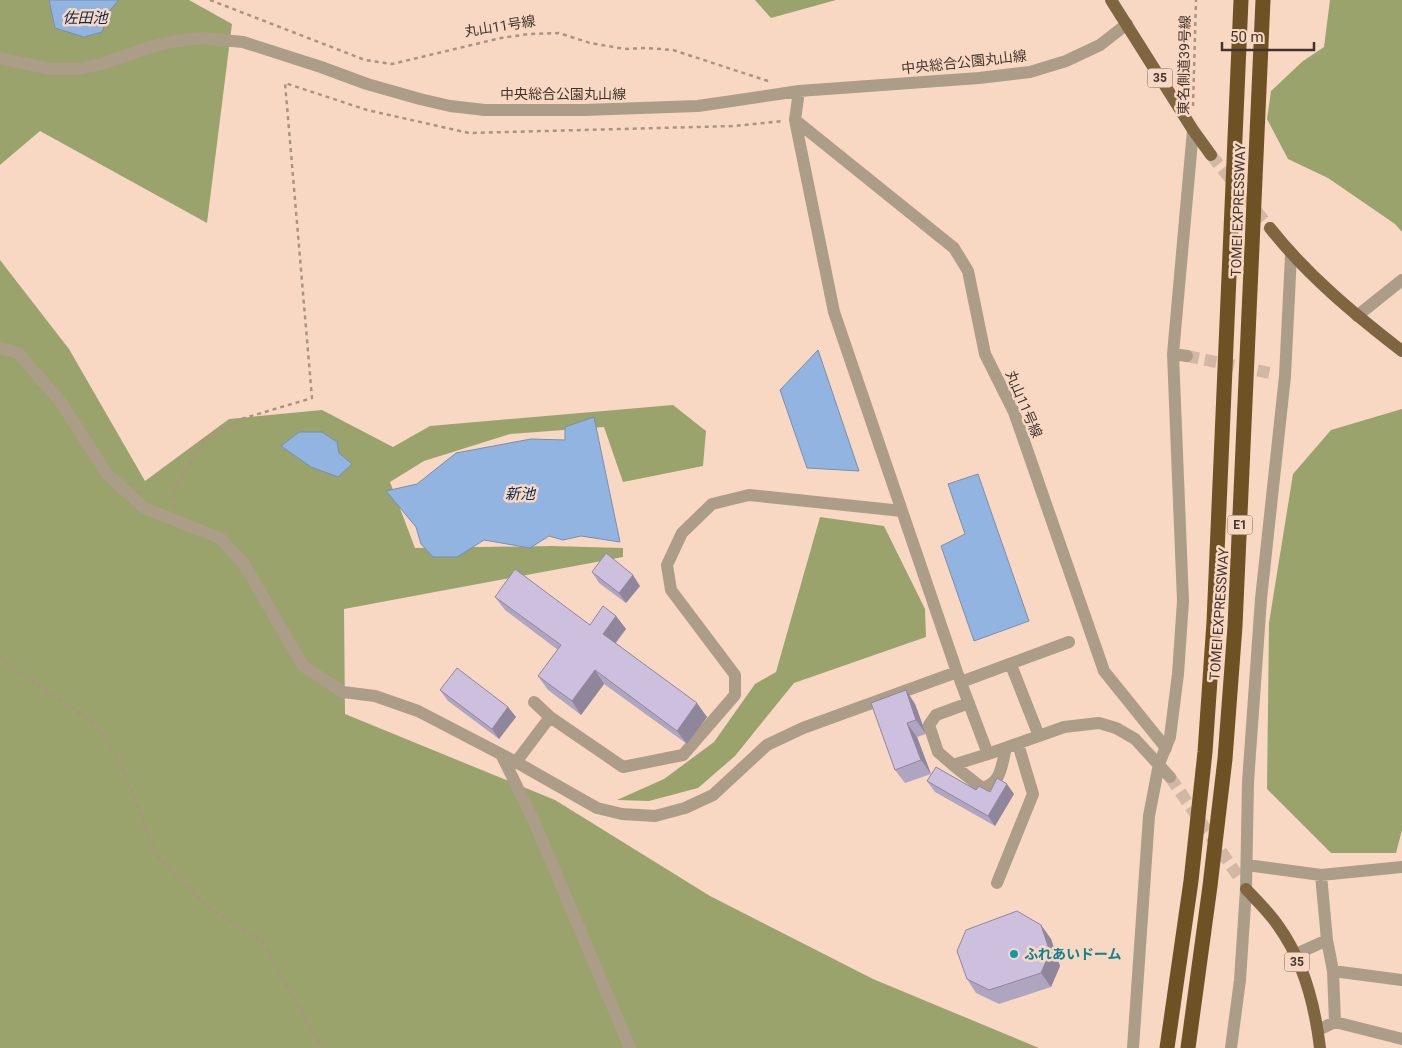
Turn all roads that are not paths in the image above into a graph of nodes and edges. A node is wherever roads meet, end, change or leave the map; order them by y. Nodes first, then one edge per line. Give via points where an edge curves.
1 (1111, 0) edge
2 (1241, 0) edge
3 (1263, 0) edge
4 (1127, 24) junction
5 (0, 58) edge
6 (799, 91) junction
7 (796, 120) junction
8 (1193, 130) junction
9 (1212, 155) tunnel mouth
10 (1270, 228) tunnel mouth
11 (1291, 255) junction
12 (1402, 280) edge
13 (1356, 316) junction
14 (0, 348) edge
15 (1402, 351) edge
16 (1173, 354) junction
17 (1187, 356) tunnel mouth
18 (902, 511) junction
19 (1069, 642) dead end
20 (1011, 665) junction
21 (959, 677) junction
22 (534, 702) dead end
23 (969, 703) junction
24 (550, 717) junction
25 (1039, 736) junction
26 (1012, 746) junction
27 (1166, 748) junction
28 (502, 754) junction
29 (988, 754) junction
30 (516, 762) junction
31 (1159, 764) junction
32 (953, 765) junction
33 (1170, 777) tunnel mouth
34 (1247, 865) junction
35 (1402, 867) edge
36 (1321, 874) junction
37 (1238, 876) tunnel mouth
38 (997, 884) dead end
39 (1246, 889) junction
40 (1327, 940) junction
41 (1294, 955) junction
42 (1333, 971) junction
43 (1402, 980) edge
44 (1335, 1022) junction
45 (1318, 1030) junction
46 (1402, 1039) edge
47 (630, 1048) edge
48 (1133, 1048) edge
49 (1167, 1048) edge
50 (1188, 1048) edge
51 (1231, 1048) edge
52 (1320, 1048) edge

1 - 4 main road, 35
2 - 49 highway, TOMEI EXPRESSWAY / E1 via 1214,622 1205,752
3 - 50 highway, TOMEI EXPRESSWAY / E1 via 1235,626 1225,760
4 - 6 street, 中央総合公園丸山線 via 1100,45 1066,61 1030,72
4 - 8 main road, 35
5 - 6 street, 中央総合公園丸山線 via 50,69 78,68 102,64 176,41 201,38 243,42 420,99 485,110 698,106
6 - 7 street
7 - 18 street via 834,312
7 - 27 street, 丸山11号線 via 954,248 968,271 985,354 1014,412 1104,671
8 - 9 main road, 35
8 - 16 street
10 - 11 main road
11 - 13 main road
11 - 34 street via 1261,599 1248,782
12 - 13 street
13 - 15 main road
14 - 28 street via 17,352 60,401 107,474 144,508 220,538 244,564 303,666 342,692 375,696 418,711
16 - 17 street
16 - 27 street via 1183,601 1178,674
18 - 21 street
18 - 24 street via 749,495 712,504 682,533 667,564 671,590 736,675 735,695 683,755 623,766
19 - 20 street
20 - 21 street
20 - 25 street
21 - 23 street
21 - 30 street via 803,728 766,745 713,795 685,808 656,816 622,814 597,808
22 - 24 street
23 - 29 street
23 - 32 street via 936,715 929,725 938,752
24 - 30 street
25 - 26 street
25 - 31 street via 1064,727 1098,723 1116,728 1135,739
26 - 29 street
26 - 32 street via 991,786 982,788
26 - 38 street via 1033,794
27 - 31 street
28 - 30 street
28 - 47 street via 533,818
29 - 32 street
31 - 33 street
31 - 48 street via 1149,816
34 - 36 street
34 - 39 street
35 - 36 street
36 - 40 street
37 - 39 street
39 - 41 main road, 35 via 1279,927
39 - 51 street via 1240,980
40 - 41 street
40 - 42 street
41 - 45 main road, 35 via 1312,999
42 - 43 street
42 - 44 street
44 - 45 street
44 - 46 street
45 - 52 main road, 35

